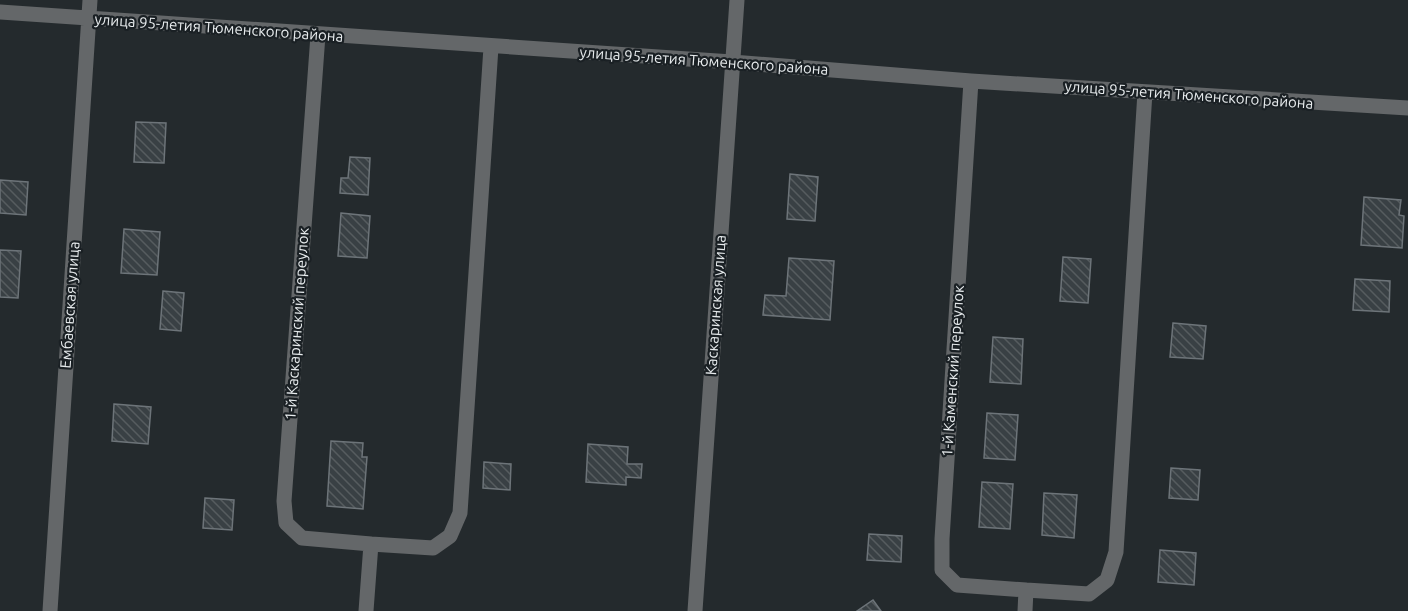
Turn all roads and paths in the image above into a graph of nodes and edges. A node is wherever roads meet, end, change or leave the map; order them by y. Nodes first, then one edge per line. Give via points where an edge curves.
1 (90, 0) edge
2 (737, 0) edge
3 (0, 12) edge
4 (89, 19) junction
5 (318, 35) junction
6 (491, 47) junction
7 (732, 62) junction
8 (971, 81) junction
9 (1145, 92) junction
10 (1408, 108) edge
11 (370, 544) junction
12 (1026, 590) junction
13 (50, 611) edge
14 (366, 611) edge
15 (695, 611) edge
16 (1025, 611) edge

1 - 4 street, Ембаевская улица
2 - 7 street, Каскаринская улица
3 - 4 street, улица 95-летия Тюменского района
4 - 5 street, улица 95-летия Тюменского района
4 - 13 street, Ембаевская улица
5 - 6 street, улица 95-летия Тюменского района
5 - 11 street, 1-й Каскаринский переулок via 284,501 286,523 302,538
6 - 7 street, улица 95-летия Тюменского района
6 - 11 street, 1-й Каскаринский переулок via 460,513 450,536 434,548
7 - 8 street, улица 95-летия Тюменского района
7 - 15 street, Каскаринская улица
8 - 9 street, улица 95-летия Тюменского района
8 - 12 street, 1-й Каменский переулок via 942,570 957,585
9 - 10 street, улица 95-летия Тюменского района
9 - 12 street, 1-й Каменский переулок via 1116,552 1107,580 1089,594
11 - 14 street
12 - 16 street

